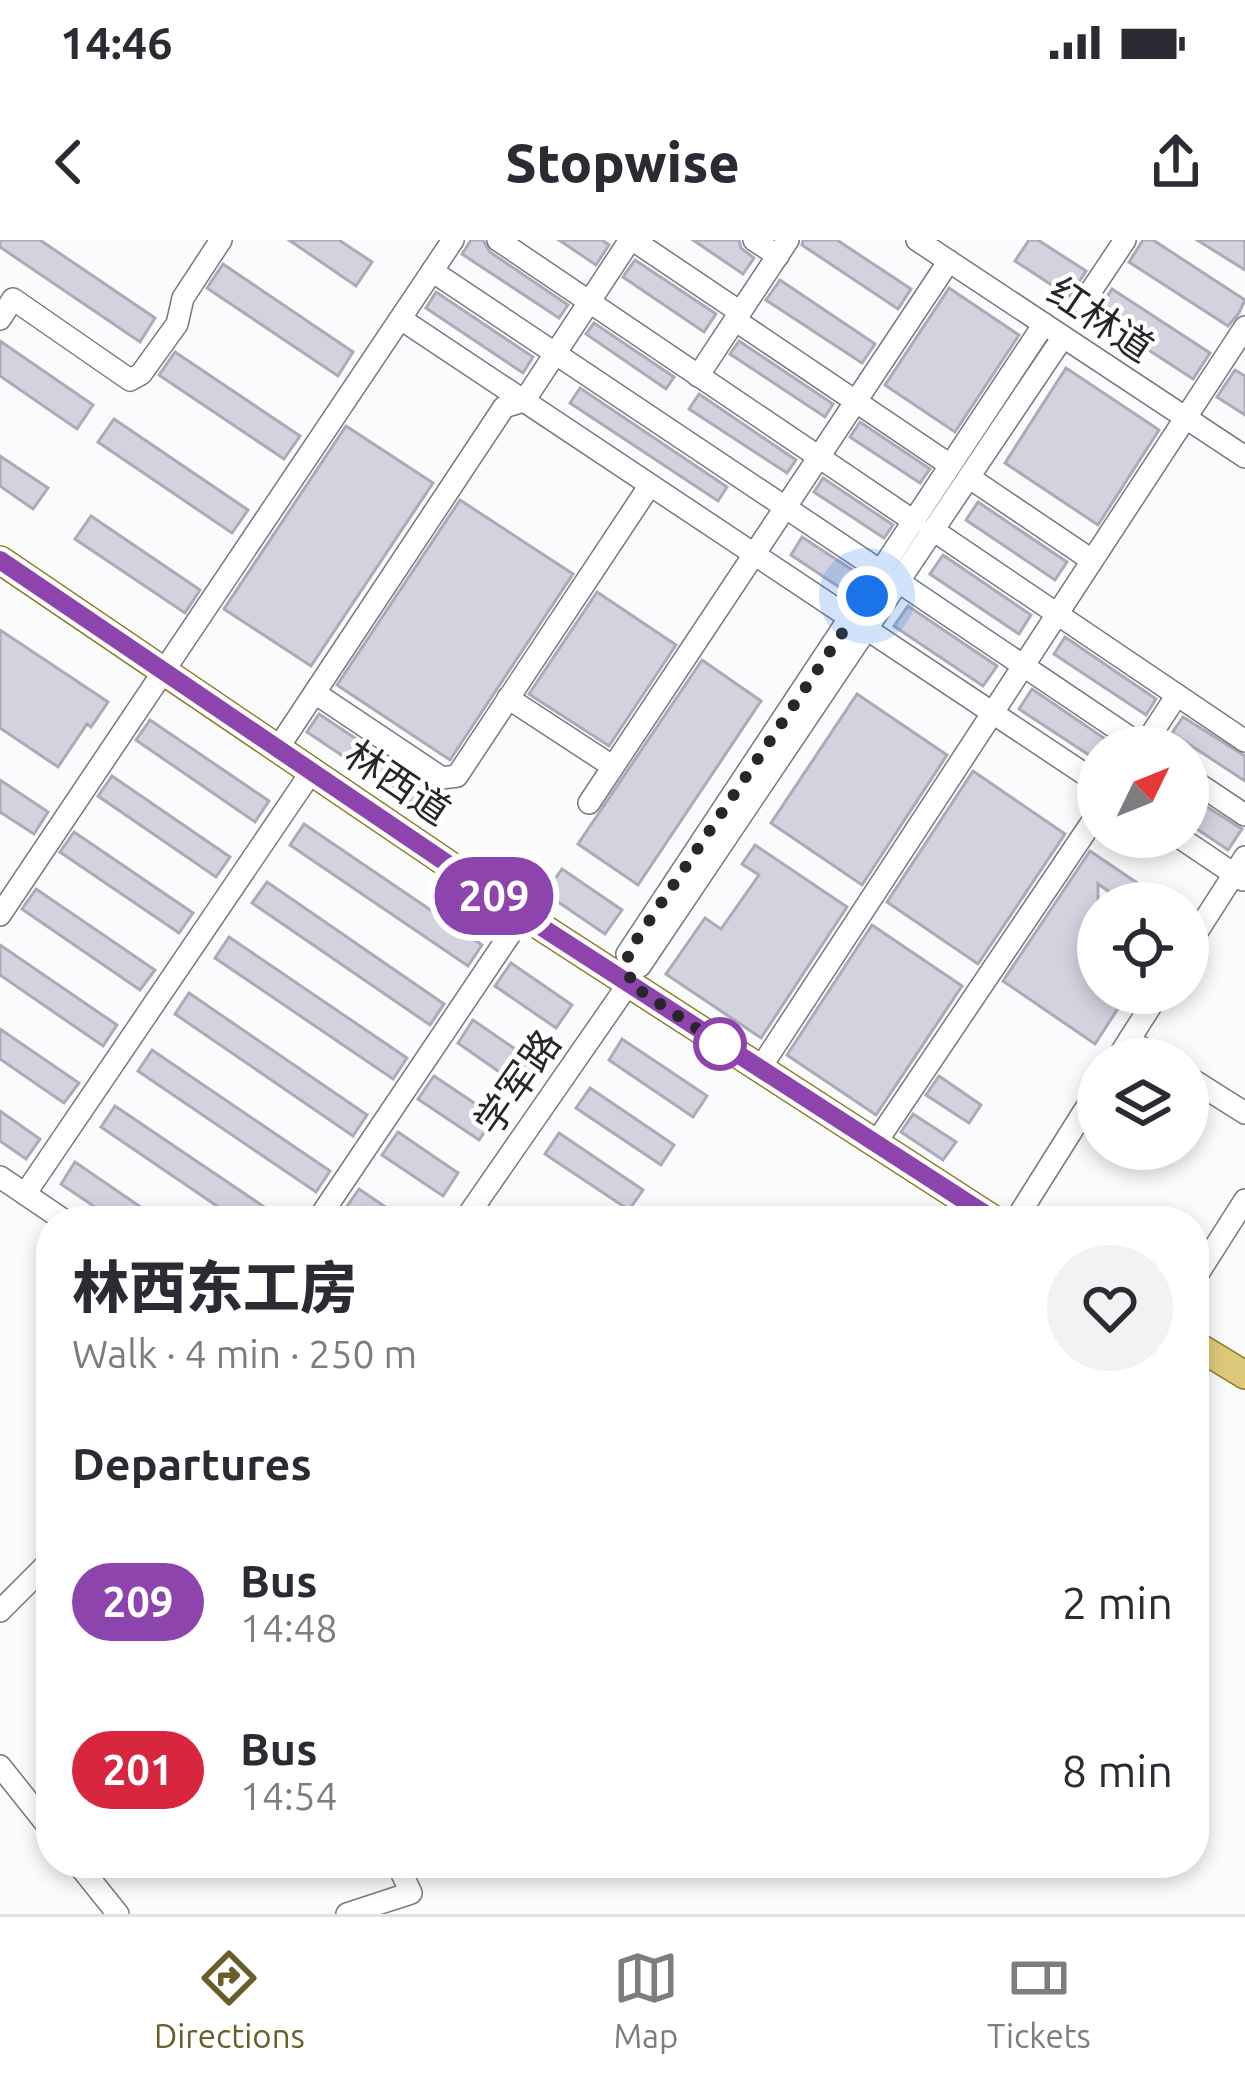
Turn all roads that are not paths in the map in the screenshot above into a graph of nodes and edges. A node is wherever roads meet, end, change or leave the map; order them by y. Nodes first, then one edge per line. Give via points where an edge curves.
1 (221, 240) edge
2 (453, 240) edge
3 (498, 240) edge
4 (632, 240) edge
5 (754, 240) edge
6 (917, 240) edge
7 (1125, 240) edge
8 (783, 248) edge
9 (949, 261) junction
10 (433, 271) junction
11 (7, 295) edge
12 (590, 302) junction
13 (1083, 303) dead end
14 (738, 316) junction
15 (0, 320) edge
16 (401, 320) junction
17 (1245, 327) edge
18 (1054, 331) junction
19 (555, 355) junction
20 (698, 376) junction
21 (524, 401) junction
22 (855, 401) junction
23 (1183, 418) junction
24 (818, 457) junction
25 (1245, 457) edge
26 (960, 472) junction
27 (650, 485) junction
28 (784, 507) junction
29 (924, 526) junction
30 (752, 553) junction
31 (1090, 559) junction
32 (0, 560) edge
33 (891, 577) junction
34 (1055, 613) junction
35 (860, 625) junction
36 (1022, 664) junction
37 (166, 671) junction
38 (315, 693) junction
39 (1177, 695) junction
40 (508, 698) junction
41 (991, 712) junction
42 (1112, 726) edge
43 (1157, 726) edge
44 (1245, 741) edge
45 (278, 748) junction
46 (613, 766) junction
47 (1077, 769) edge
48 (312, 771) junction
49 (1209, 791) edge
50 (589, 803) dead end
51 (1245, 815) edge
52 (1077, 844) edge
53 (1209, 854) edge
54 (1241, 871) edge
55 (0, 915) edge
56 (523, 915) junction
57 (1209, 916) edge
58 (630, 975) junction
59 (759, 1070) junction
60 (1209, 1090) edge
61 (1245, 1113) edge
62 (1077, 1122) edge
63 (875, 1144) junction
64 (0, 1177) edge
65 (25, 1194) junction
66 (1245, 1200) edge
67 (43, 1206) edge
68 (326, 1206) edge
69 (474, 1206) edge
70 (972, 1206) edge
71 (1024, 1206) edge
72 (1209, 1256) edge
73 (1209, 1353) edge
74 (1245, 1375) edge
75 (36, 1575) edge
76 (0, 1611) edge
77 (0, 1766) edge
78 (36, 1811) edge
79 (89, 1878) edge
80 (404, 1878) edge
81 (118, 1914) edge
82 (347, 1914) edge

1 - 11 street via 183,298 177,324 130,380
2 - 10 street
3 - 12 street
4 - 12 street
4 - 14 street
5 - 8 street
6 - 9 street, 红林道
7 - 13 street
8 - 14 street
9 - 18 street, 红林道
9 - 22 street
10 - 16 street
10 - 19 street
11 - 15 street
12 - 19 street
12 - 20 street
14 - 20 street
14 - 22 street
16 - 21 street
16 - 37 street
17 - 23 street
18 - 23 street, 红林道
18 - 26 street, 学军路
19 - 21 street
19 - 28 street
20 - 24 street
21 - 27 street
21 - 38 street via 504,407
22 - 24 street
22 - 26 street
23 - 25 street, 红林道
23 - 31 street
24 - 28 street
24 - 29 street
26 - 29 street, 学军路
26 - 31 street
27 - 30 street
27 - 40 street
28 - 30 street
28 - 33 street
29 - 33 street, 学军路
29 - 34 street
30 - 35 street
30 - 46 street
31 - 34 street
32 - 37 main road, 林西道
33 - 35 street, 学军路
33 - 36 street
34 - 36 street
34 - 39 street
35 - 41 street
35 - 58 street, 学军路
36 - 41 street
36 - 42 street
37 - 45 main road, 林西道
37 - 55 street
38 - 40 street via 442,778 457,776
38 - 45 street
39 - 43 street
39 - 44 street
40 - 46 street
41 - 47 street
41 - 59 street
45 - 48 main road, 林西道
46 - 50 street
48 - 56 main road, 林西道
48 - 65 street
49 - 51 street
52 - 63 street
53 - 54 street
54 - 57 street
56 - 58 main road, 林西道
56 - 68 street
58 - 59 main road, 林西道
58 - 69 street, 学军路
59 - 63 main road, 林西道
60 - 61 street
62 - 71 street
63 - 70 main road, 林西道
64 - 65 street
65 - 67 street
66 - 72 street
73 - 74 main road
75 - 76 street
77 - 78 street
79 - 81 street
80 - 82 street via 411,1893

